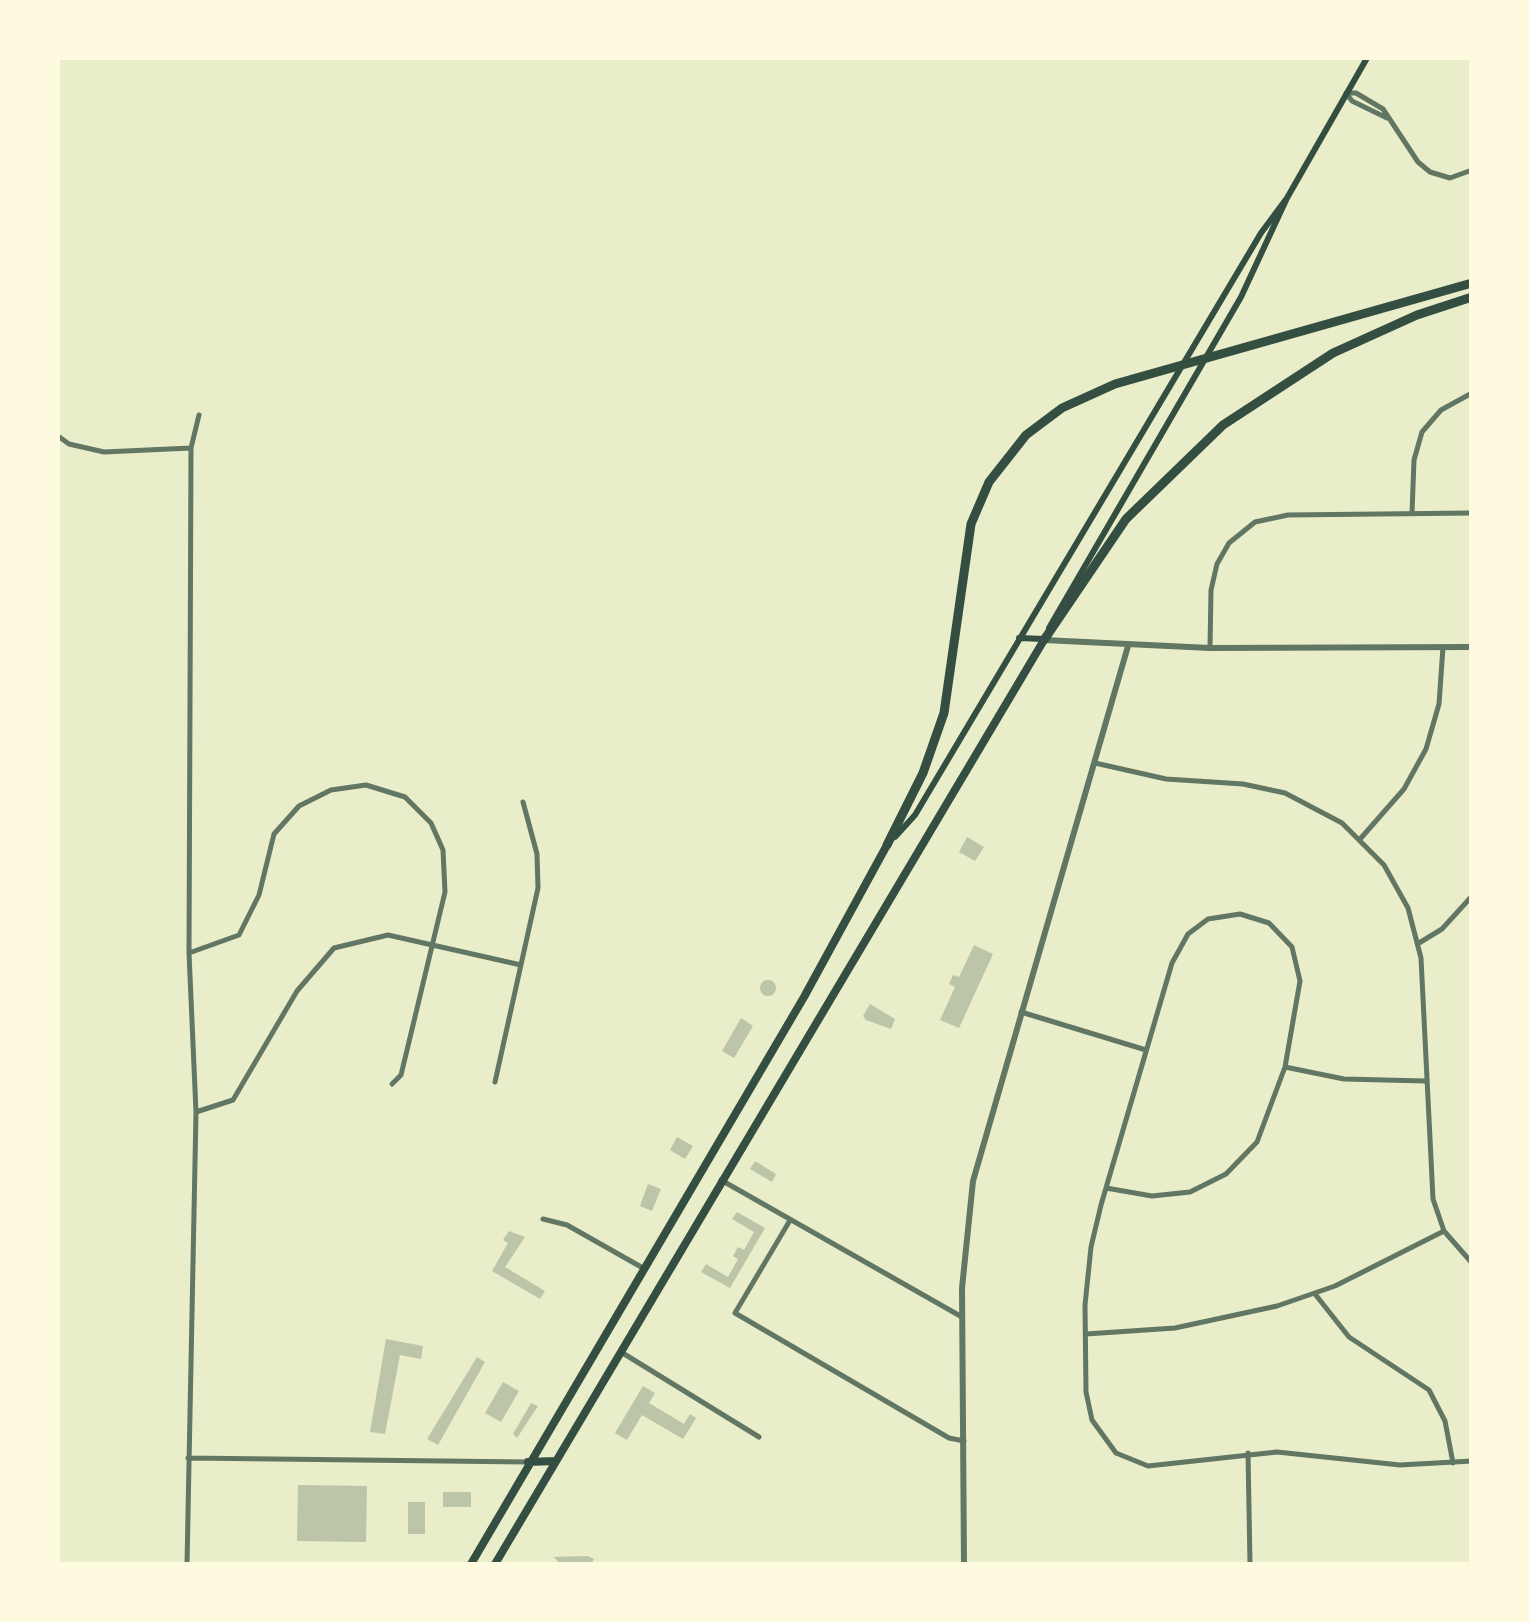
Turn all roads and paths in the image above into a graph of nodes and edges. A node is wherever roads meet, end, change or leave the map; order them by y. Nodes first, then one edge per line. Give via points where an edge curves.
1 (1367, 58) edge
2 (1346, 93) junction
3 (1472, 170) edge
4 (1287, 198) junction
5 (1472, 282) edge
6 (1472, 297) edge
7 (1472, 393) edge
8 (198, 415) dead end
9 (58, 436) edge
10 (191, 448) junction
11 (1472, 513) edge
12 (1412, 514) junction
13 (1019, 638) junction
14 (1044, 640) junction
15 (1128, 646) junction
16 (1443, 647) junction
17 (1472, 647) edge
18 (1210, 648) junction
19 (1095, 763) junction
20 (522, 802) dead end
21 (1361, 838) junction
22 (887, 846) junction
23 (1472, 896) edge
24 (1419, 944) junction
25 (432, 946) junction
26 (189, 953) junction
27 (521, 966) junction
28 (1021, 1012) junction
29 (1146, 1050) junction
30 (1284, 1067) junction
31 (1425, 1081) junction
32 (494, 1082) dead end
33 (392, 1084) dead end
34 (196, 1112) junction
35 (702, 1169) junction
36 (721, 1180) junction
37 (1106, 1188) junction
38 (543, 1219) dead end
39 (789, 1222) junction
40 (1444, 1231) junction
41 (1472, 1263) edge
42 (643, 1268) junction
43 (1315, 1294) junction
44 (962, 1317) junction
45 (1086, 1334) junction
46 (620, 1351) junction
47 (759, 1437) dead end
48 (964, 1441) junction
49 (1248, 1453) junction
50 (188, 1458) junction
51 (555, 1461) junction
52 (1472, 1461) edge
53 (528, 1462) junction
54 (1453, 1463) junction
55 (188, 1564) edge
56 (470, 1564) edge
57 (495, 1564) edge
58 (964, 1564) edge
59 (1250, 1564) edge

1 - 2 main road
2 - 3 street via 1383,109 1430,172 1450,178
2 - 4 main road
4 - 13 main road
4 - 14 main road via 1241,297
5 - 22 highway via 1101,388 1062,408 1015,446 989,482 964,552 944,713
6 - 14 highway via 1333,353 1223,425 1126,519
7 - 12 street via 1441,410 1422,432
8 - 10 street
9 - 10 street via 104,452
10 - 26 street
11 - 12 street
12 - 18 street via 1278,516 1244,529 1214,570
13 - 14 main road
13 - 22 main road via 915,815
14 - 15 street
14 - 36 highway
15 - 18 street
15 - 19 street
16 - 17 street
16 - 18 street
16 - 21 street via 1440,697 1426,749 1404,789
19 - 21 street via 1166,779 1274,790 1318,808
19 - 28 street
20 - 27 street via 537,854 538,888
21 - 24 street via 1400,890
22 - 35 highway
23 - 24 street
24 - 31 street
25 - 26 street via 445,892 443,850 431,823 405,798 366,786 330,790 299,806 274,834 259,895 239,934
25 - 27 street
25 - 33 street via 401,1075
25 - 34 street via 388,936 334,948 297,990 233,1100
26 - 34 street
27 - 32 street
28 - 29 street
28 - 44 street via 972,1186
29 - 30 street via 1180,944 1208,918 1240,914 1274,926 1297,960 1300,990
29 - 37 street
30 - 31 street via 1344,1080
30 - 37 street via 1260,1137 1226,1174 1174,1196
31 - 40 street via 1430,1184
34 - 50 street
35 - 36 highway
35 - 42 highway
36 - 39 street
36 - 46 highway
37 - 45 street via 1089,1257
38 - 42 street via 568,1225
39 - 44 street
39 - 48 street via 736,1313
40 - 41 street
40 - 43 street
42 - 53 highway
43 - 45 street via 1197,1325
43 - 54 street via 1349,1337 1429,1390 1446,1421
44 - 48 street
45 - 49 street via 1090,1414 1120,1456 1154,1467
46 - 47 street
46 - 51 highway
48 - 58 street
49 - 54 street
49 - 59 street
50 - 53 street
50 - 55 street
51 - 53 highway
51 - 57 highway
52 - 54 street
53 - 56 highway

